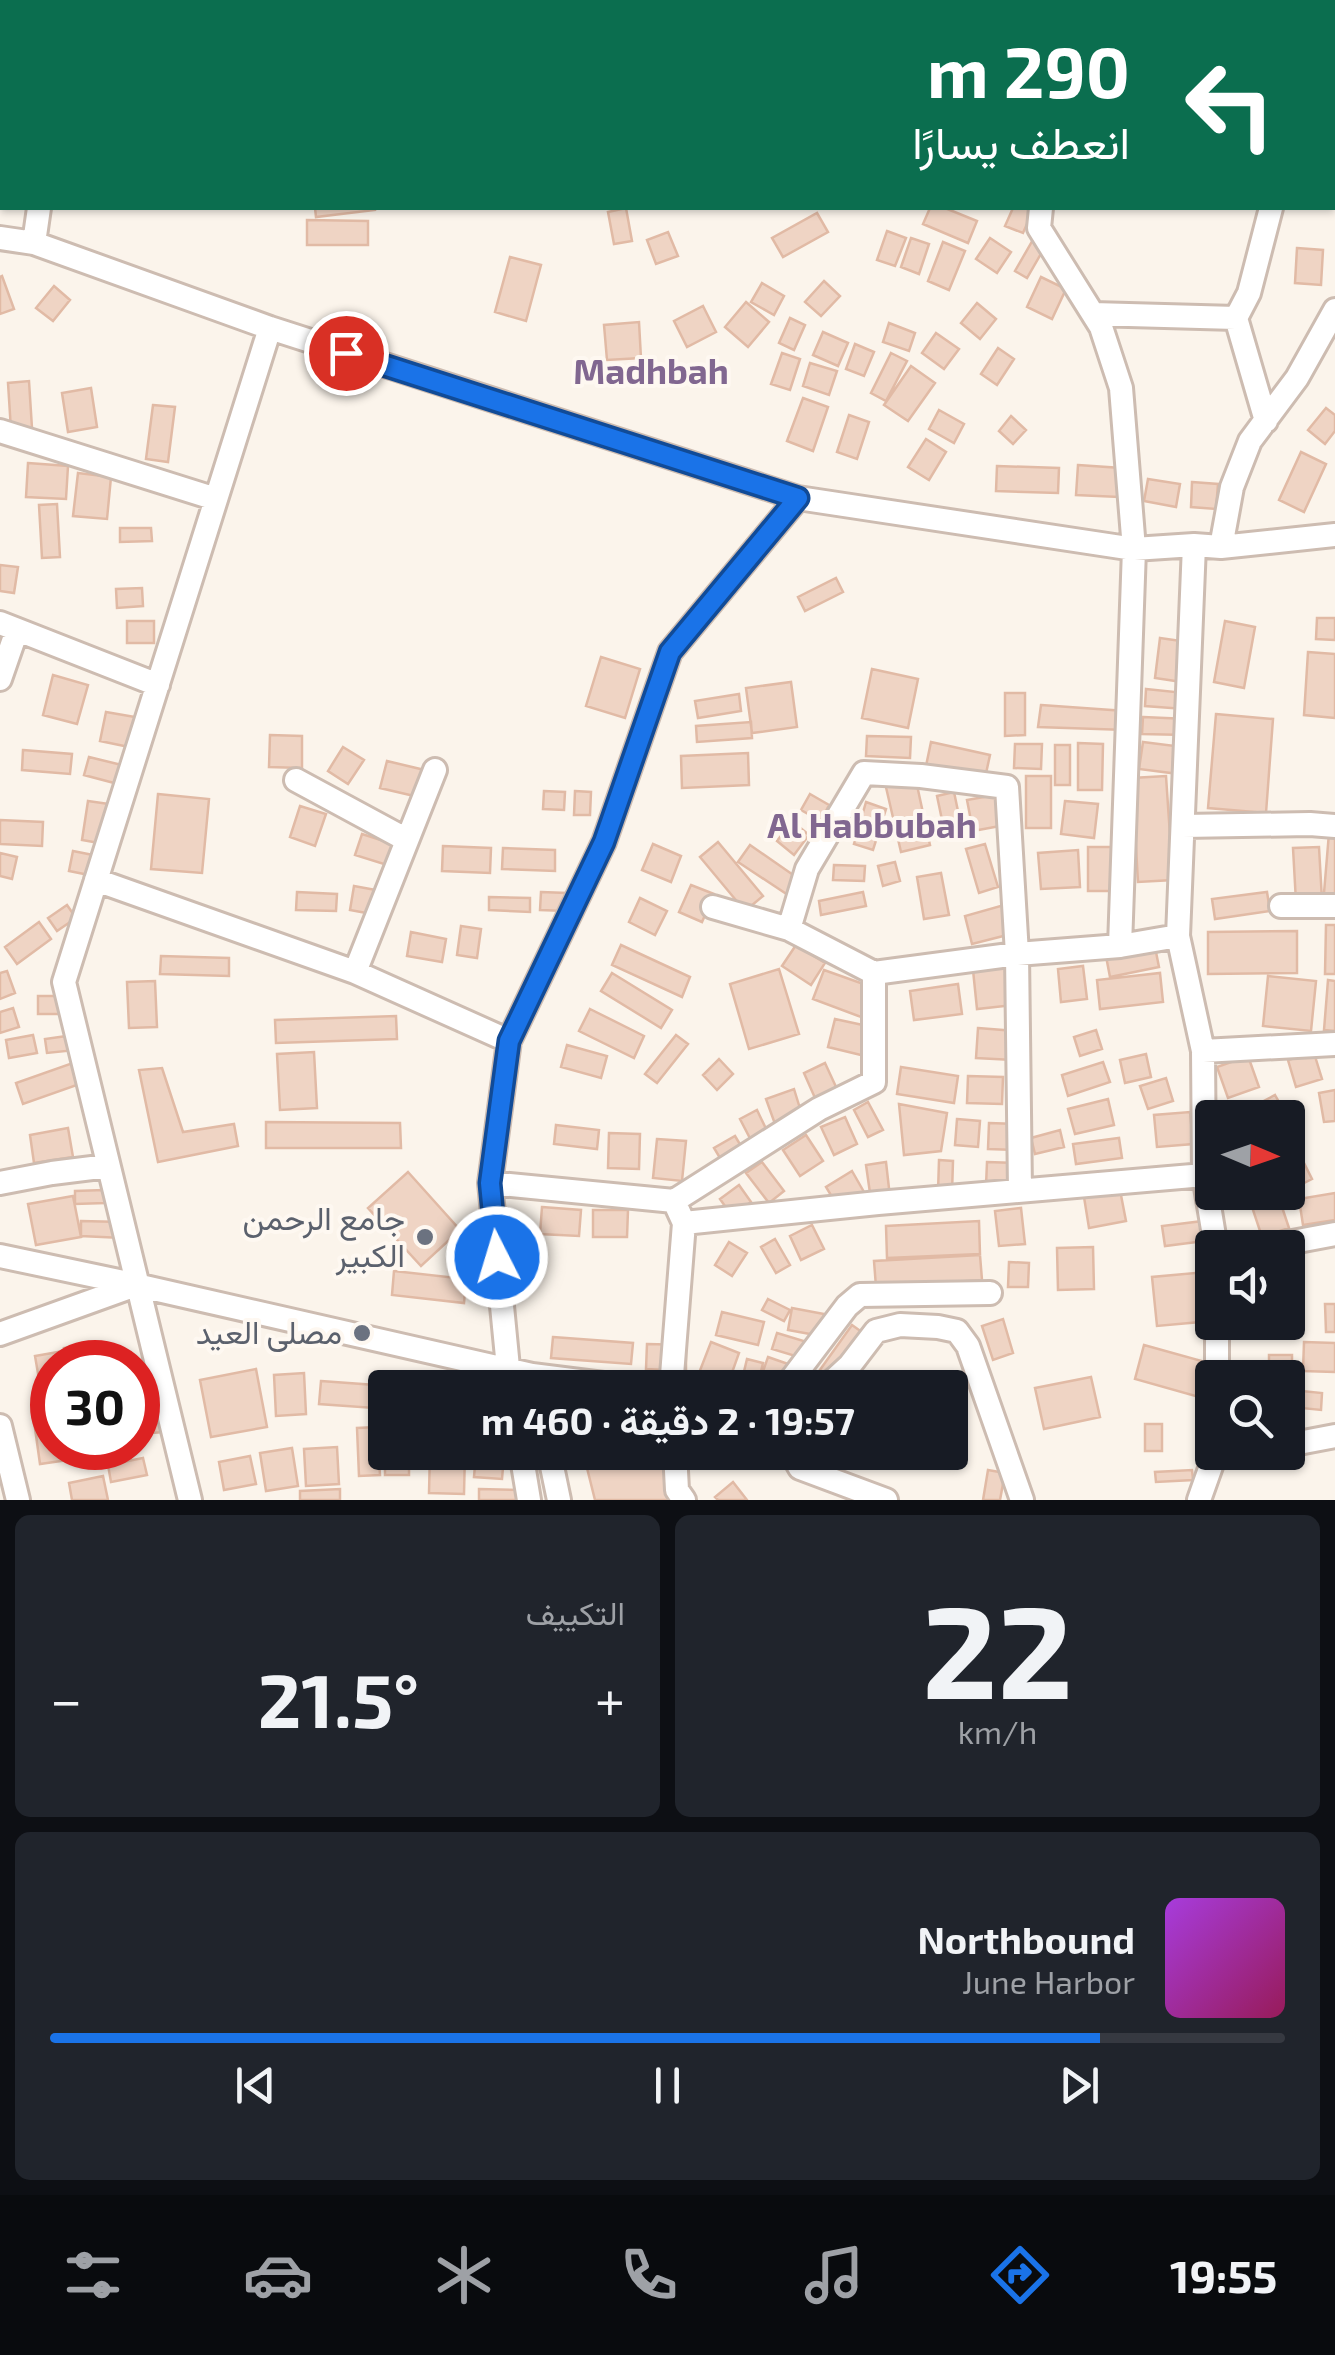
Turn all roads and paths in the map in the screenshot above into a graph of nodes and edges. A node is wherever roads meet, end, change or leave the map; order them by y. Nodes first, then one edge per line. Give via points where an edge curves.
1 (39, 210) edge
2 (1041, 210) edge
3 (1270, 210) edge
4 (0, 238) edge
5 (34, 243) junction
6 (1335, 310) edge
7 (1093, 314) junction
8 (1236, 318) junction
9 (270, 328) junction
10 (1266, 421) junction
11 (0, 431) edge
12 (216, 498) junction
13 (798, 498) junction
14 (1335, 535) edge
15 (1194, 545) junction
16 (1222, 548) junction
17 (1134, 549) junction
18 (8, 626) edge
19 (0, 679) edge
20 (158, 684) junction
21 (436, 770) dead end
22 (296, 780) dead end
23 (1183, 826) junction
24 (1335, 826) edge
25 (406, 840) junction
26 (96, 880) junction
27 (1281, 906) dead end
28 (1335, 906) edge
29 (713, 907) dead end
30 (789, 930) junction
31 (1178, 936) junction
32 (1120, 946) junction
33 (1017, 954) junction
34 (354, 972) junction
35 (874, 973) junction
36 (509, 1041) junction
37 (1335, 1044) edge
38 (1203, 1051) junction
39 (1203, 1100) edge
40 (108, 1166) junction
41 (1195, 1176) edge
42 (0, 1183) edge
43 (490, 1183) junction
44 (1020, 1190) junction
45 (674, 1201) junction
46 (684, 1224) junction
47 (1335, 1234) edge
48 (1305, 1240) edge
49 (0, 1256) edge
50 (136, 1285) junction
51 (990, 1292) dead end
52 (0, 1334) edge
53 (477, 1370) edge
54 (508, 1370) edge
55 (672, 1370) edge
56 (798, 1370) edge
57 (845, 1370) edge
58 (0, 1426) edge
59 (1335, 1436) edge
60 (1305, 1442) edge
61 (524, 1470) edge
62 (553, 1470) edge
63 (676, 1470) edge
64 (805, 1470) edge
65 (1213, 1470) edge
66 (18, 1500) edge
67 (190, 1500) edge
68 (529, 1500) edge
69 (559, 1500) edge
70 (684, 1500) edge
71 (886, 1500) edge
72 (1022, 1500) edge
73 (1200, 1500) edge

1 - 5 street
2 - 7 street via 1039,228
3 - 8 street
4 - 5 street
5 - 9 street
6 - 10 street
7 - 8 street
7 - 17 street via 1121,388
8 - 10 street
9 - 12 street
9 - 13 street
10 - 16 street via 1232,486
11 - 12 street
12 - 20 street
13 - 17 street
13 - 36 street via 670,652 604,842
14 - 16 street
15 - 16 street
15 - 17 street
15 - 23 street
17 - 32 street
18 - 19 street
18 - 20 street
20 - 26 street
21 - 25 street
22 - 25 street
23 - 24 street
23 - 31 street
25 - 34 street
26 - 34 street
26 - 40 street via 64,982
27 - 28 street
29 - 30 street
30 - 33 street via 806,868 864,772 921,776 1007,787
30 - 35 street
31 - 32 street
31 - 38 street
32 - 33 street
33 - 35 street
33 - 44 street
34 - 36 street
35 - 45 street via 874,1082
36 - 43 street
37 - 38 street
38 - 39 street
40 - 42 street
40 - 50 street
41 - 44 street
43 - 45 street
43 - 54 street
44 - 46 street
45 - 46 street
46 - 55 street
47 - 48 street
49 - 50 street
50 - 52 street
50 - 53 street
50 - 67 street
51 - 56 street via 860,1295
57 - 72 street via 876,1331 900,1325 957,1331
58 - 66 street
59 - 60 street
61 - 68 street
62 - 69 street
63 - 70 street
64 - 71 street
65 - 73 street

